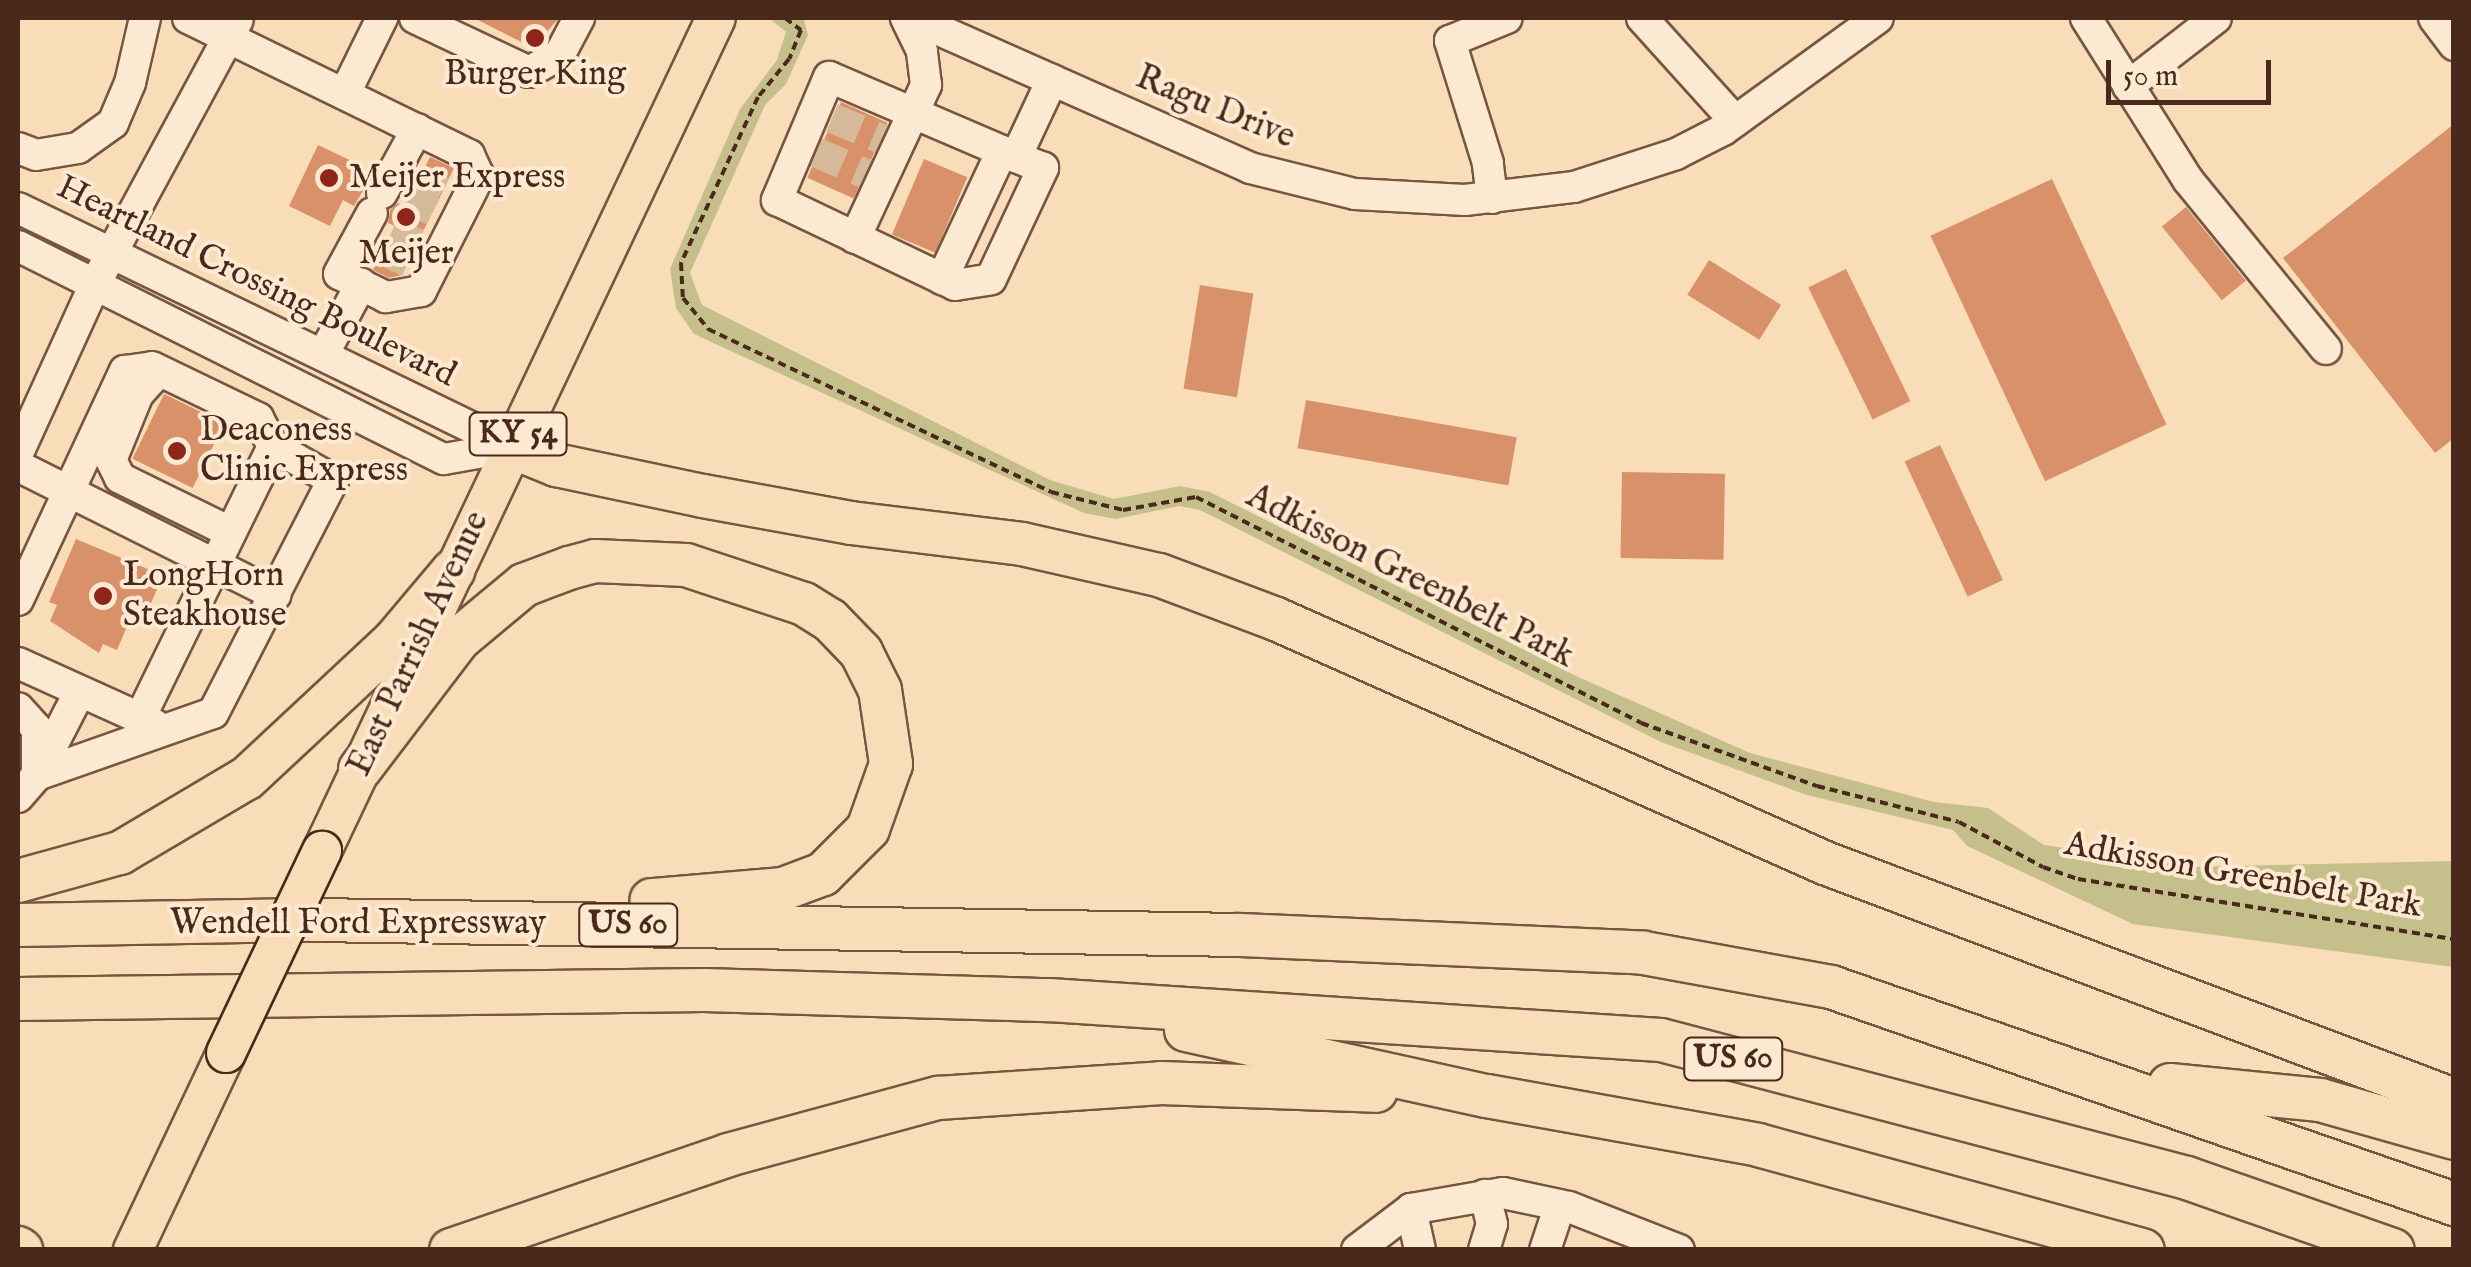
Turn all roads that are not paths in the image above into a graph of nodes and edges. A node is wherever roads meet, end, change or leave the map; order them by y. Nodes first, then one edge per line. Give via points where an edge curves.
1 (144, 18) edge
2 (188, 18) edge
3 (382, 18) edge
4 (415, 18) edge
5 (579, 18) edge
6 (716, 18) edge
7 (909, 18) edge
8 (1507, 18) edge
9 (1642, 18) edge
10 (1878, 18) edge
11 (2122, 18) edge
12 (2216, 18) edge
13 (2434, 18) edge
14 (235, 26) edge
15 (2092, 27) edge
16 (1446, 29) edge
17 (2454, 46) edge
18 (1052, 80) junction
19 (2128, 86) junction
20 (345, 93) junction
21 (916, 112) junction
22 (1735, 121) junction
23 (18, 148) edge
24 (1009, 154) junction
25 (1492, 198) junction
26 (18, 208) edge
27 (856, 238) junction
28 (18, 246) edge
29 (113, 252) junction
30 (942, 279) junction
31 (96, 284) junction
32 (2326, 349) dead end
33 (323, 355) junction
34 (159, 371) junction
35 (273, 446) junction
36 (512, 448) junction
37 (18, 453) edge
38 (18, 466) edge
39 (68, 490) junction
40 (230, 532) junction
41 (214, 564) junction
42 (454, 571) junction
43 (276, 594) junction
44 (18, 600) edge
45 (18, 664) edge
46 (80, 692) junction
47 (18, 708) edge
48 (140, 718) junction
49 (172, 732) junction
50 (360, 769) junction
51 (27, 786) edge
52 (18, 881) edge
53 (316, 920) junction
54 (18, 925) edge
55 (18, 999) edge
56 (1049, 1000) junction
57 (2102, 1078) junction
58 (1487, 1096) junction
59 (2454, 1100) edge
60 (2454, 1138) edge
61 (1485, 1195) junction
62 (2454, 1204) edge
63 (1560, 1205) junction
64 (1410, 1209) junction
65 (133, 1250) edge
66 (451, 1250) edge
67 (1356, 1250) edge
68 (1420, 1250) edge
69 (1484, 1250) edge
70 (1545, 1250) edge
71 (1679, 1250) edge
72 (2143, 1250) edge
73 (2393, 1250) edge

1 - 23 street via 130,83 113,122 78,148 36,154
2 - 14 street
3 - 20 street
4 - 5 street via 530,72 560,54
6 - 36 main road, East Parrish Avenue / KY 54
7 - 18 street, Ragu Drive
7 - 21 street via 926,85
8 - 16 street
9 - 22 street
10 - 22 street, Ragu Drive
11 - 15 street
12 - 19 street
13 - 17 street
14 - 20 street
14 - 29 street
15 - 19 street
16 - 25 street via 1488,162
18 - 24 street
18 - 25 street, Ragu Drive via 1250,168 1302,183 1410,200
19 - 32 street via 2188,180
20 - 33 street via 408,219
21 - 24 street
21 - 27 street via 874,177
21 - 27 street via 829,78 824,115 777,200
22 - 25 street, Ragu Drive via 1626,173
24 - 30 street
24 - 30 street via 1043,168 991,279 955,285
26 - 29 street, Heartland Crossing Boulevard
27 - 30 street
28 - 31 street, Heartland Crossing Boulevard
29 - 31 street
29 - 33 street, Heartland Crossing Boulevard
31 - 36 street, Heartland Crossing Boulevard via 444,459
31 - 37 street
33 - 36 street, Heartland Crossing Boulevard
34 - 35 street via 258,418
34 - 39 street via 125,371
34 - 40 street via 138,394 110,460 120,478
35 - 40 street
35 - 43 street via 334,480
36 - 42 main road, East Parrish Avenue / KY 54
36 - 59 highway via 556,465 703,496 850,524 1022,544 1159,575 1276,619 1825,864
38 - 39 street
39 - 41 street
39 - 44 street
40 - 41 street
41 - 43 street
41 - 48 street
42 - 50 main road, East Parrish Avenue / KY 54
42 - 52 highway via 394,642 248,778 120,854
43 - 49 street via 214,714
45 - 46 street
46 - 48 street
46 - 51 street
47 - 51 street via 37,729
48 - 49 street
49 - 51 street
50 - 53 highway via 459,639 490,610 524,585 569,568 630,560 725,576 830,620 861,652 880,690 891,764 880,804 848,855 823,874 783,889
50 - 65 main road, East Parrish Avenue / KY 54, bridge
53 - 54 highway, Wendell Ford Expressway / US 60
53 - 57 highway, Wendell Ford Expressway / US 60 via 1239,935 1644,953 1831,987
55 - 56 highway, Wendell Ford Expressway / US 60 via 704,990
56 - 58 highway
56 - 73 highway, US 60 via 1661,1040 2187,1178
57 - 60 highway via 2320,1100
57 - 62 highway, US 60
58 - 66 highway via 1161,1083 938,1098 728,1155
58 - 72 highway via 1758,1145 2071,1225
61 - 63 street
61 - 64 street
61 - 69 street via 1492,1224
63 - 70 street
63 - 71 street
64 - 67 street
64 - 68 street

